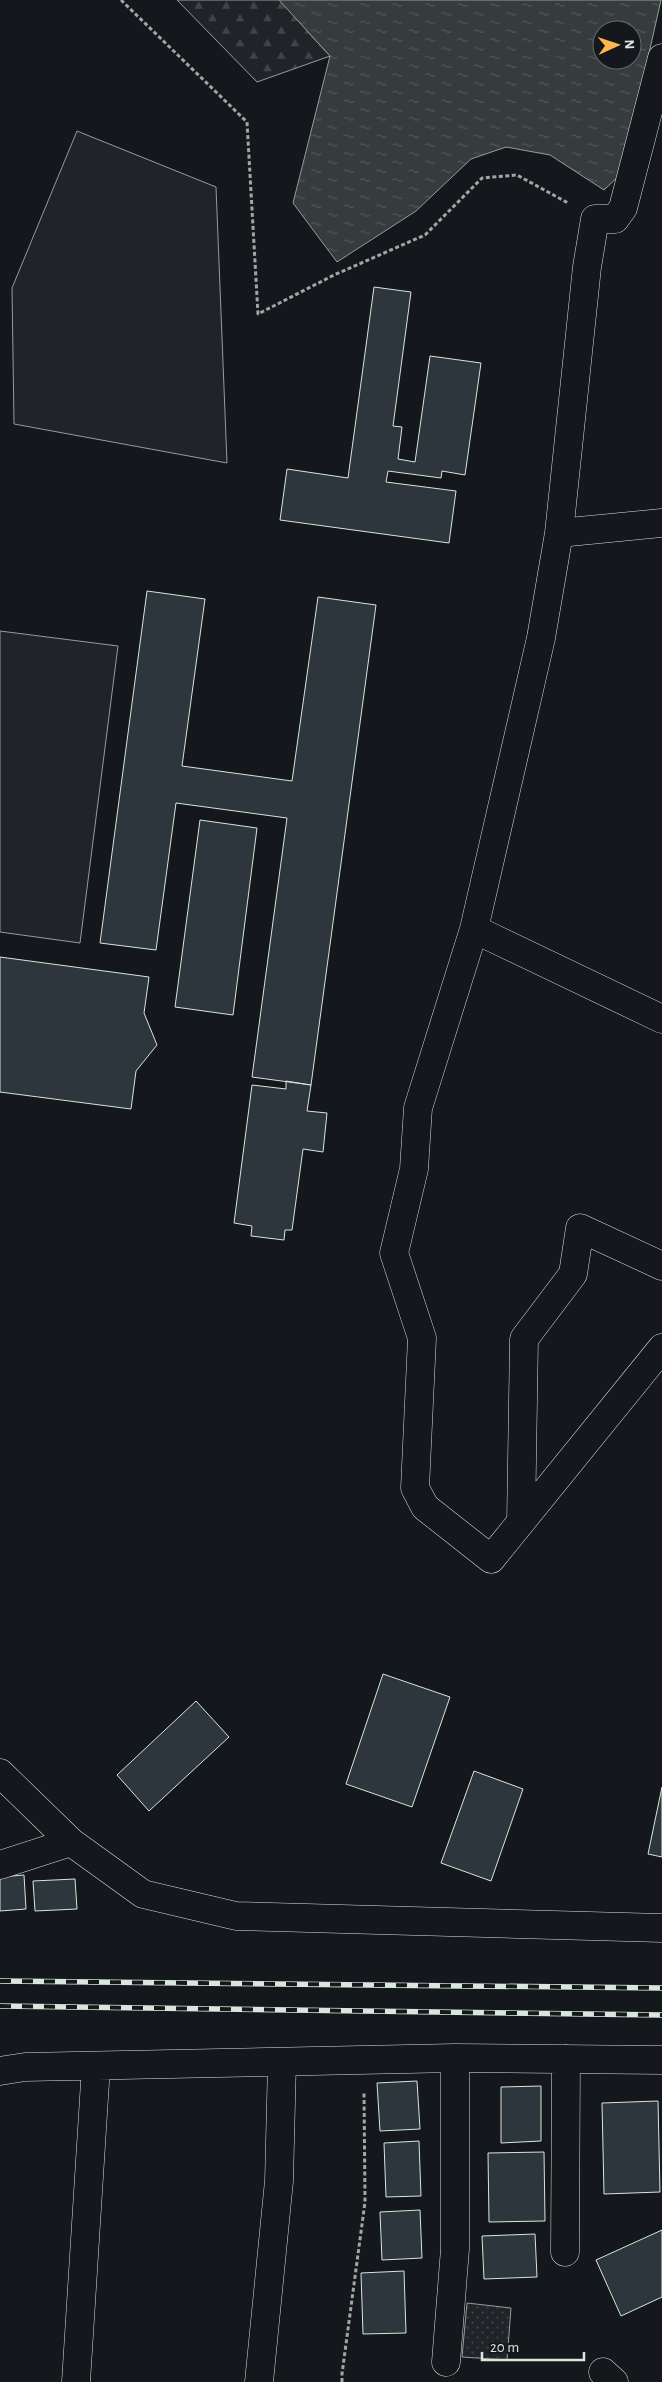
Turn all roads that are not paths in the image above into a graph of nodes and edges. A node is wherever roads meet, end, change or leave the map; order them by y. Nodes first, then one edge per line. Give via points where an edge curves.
1 (662, 58) edge
2 (662, 523) edge
3 (559, 532) junction
4 (474, 929) junction
5 (662, 1019) edge
6 (662, 1266) edge
7 (662, 1348) edge
8 (521, 1522) junction
9 (0, 1773) edge
10 (72, 1842) junction
11 (0, 1865) edge
12 (662, 1928) edge
13 (455, 2058) junction
14 (566, 2060) junction
15 (662, 2060) edge
16 (282, 2063) junction
17 (96, 2066) junction
18 (0, 2071) edge
19 (565, 2252) dead end
20 (446, 2362) dead end
21 (76, 2382) edge
22 (259, 2382) edge

1 - 3 street via 624,208 616,219 596,219 587,267
2 - 3 street
3 - 4 street via 541,638
4 - 5 street
4 - 8 street via 418,1108 414,1169 394,1253 422,1338 415,1488 425,1507 491,1559
6 - 8 street via 580,1228 573,1274 524,1339
7 - 8 street
9 - 10 street
10 - 11 street
10 - 12 street via 143,1894 236,1916
13 - 14 street
13 - 16 street
13 - 20 street via 455,2249
14 - 15 street
14 - 19 street
16 - 17 street
16 - 22 street via 280,2181
17 - 18 street via 25,2067
17 - 21 street

